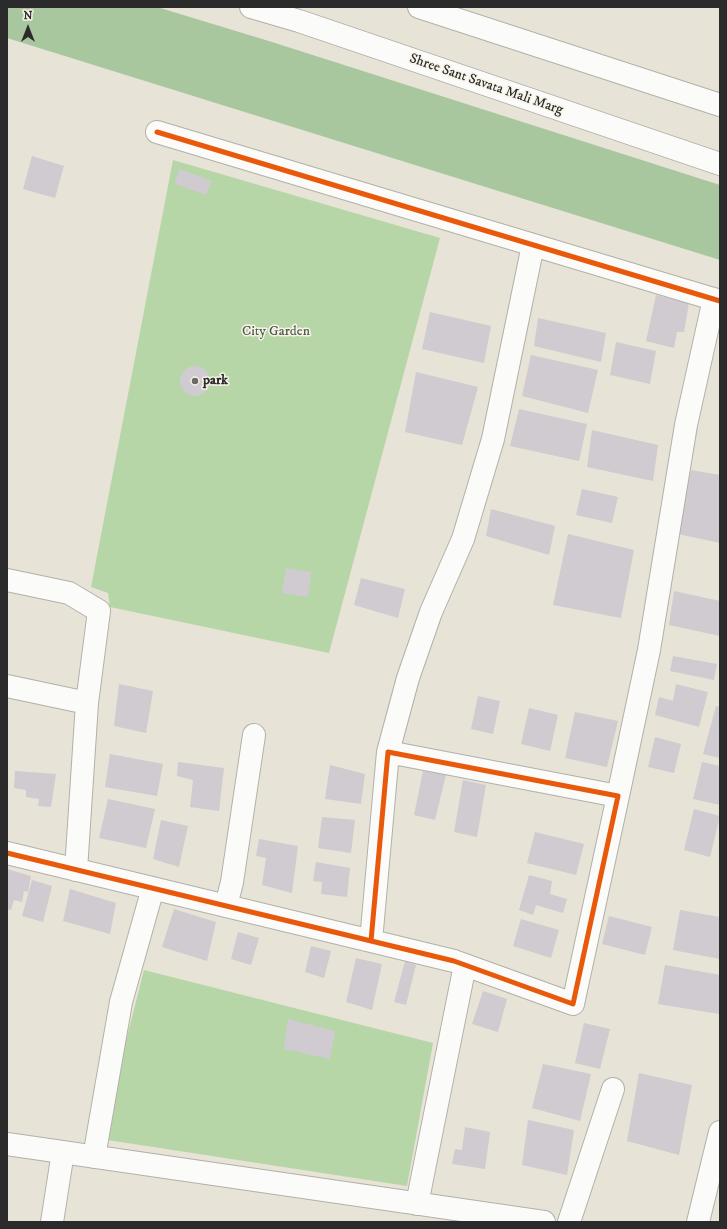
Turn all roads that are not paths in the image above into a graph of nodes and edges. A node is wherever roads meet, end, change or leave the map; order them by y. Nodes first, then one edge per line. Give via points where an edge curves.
1 (250, 7) edge
2 (419, 7) edge
3 (291, 13) edge
4 (720, 105) edge
5 (157, 132) dead end
6 (720, 164) edge
7 (532, 245) junction
8 (717, 300) edge
9 (7, 580) edge
10 (7, 686) edge
11 (87, 703) junction
12 (254, 735) dead end
13 (388, 752) junction
14 (618, 796) junction
15 (7, 853) edge
16 (76, 870) junction
17 (153, 888) junction
18 (226, 906) junction
19 (371, 941) junction
20 (465, 965) junction
21 (613, 1089) dead end
22 (720, 1132) edge
23 (7, 1144) edge
24 (62, 1152) junction
25 (94, 1157) junction
26 (417, 1204) junction
27 (52, 1222) edge
28 (544, 1222) edge
29 (569, 1222) edge
30 (698, 1222) edge

1 - 3 street, Shree Sant Savata Mali Marg
2 - 4 street
3 - 6 street, Shree Sant Savata Mali Marg
5 - 7 street
7 - 8 street
7 - 13 street via 493,439 463,540 431,612 408,678
8 - 14 street via 686,424 648,650
9 - 11 street via 69,593 99,610
10 - 11 street
11 - 16 street
12 - 18 street via 232,882
13 - 14 street
13 - 19 street
14 - 20 street via 573,1004
15 - 16 street
16 - 17 street
17 - 18 street
17 - 25 street via 121,1002
18 - 19 street
19 - 20 street
20 - 26 street
21 - 29 street
22 - 30 street
23 - 24 street
24 - 25 street
24 - 27 street
25 - 26 street
26 - 28 street

